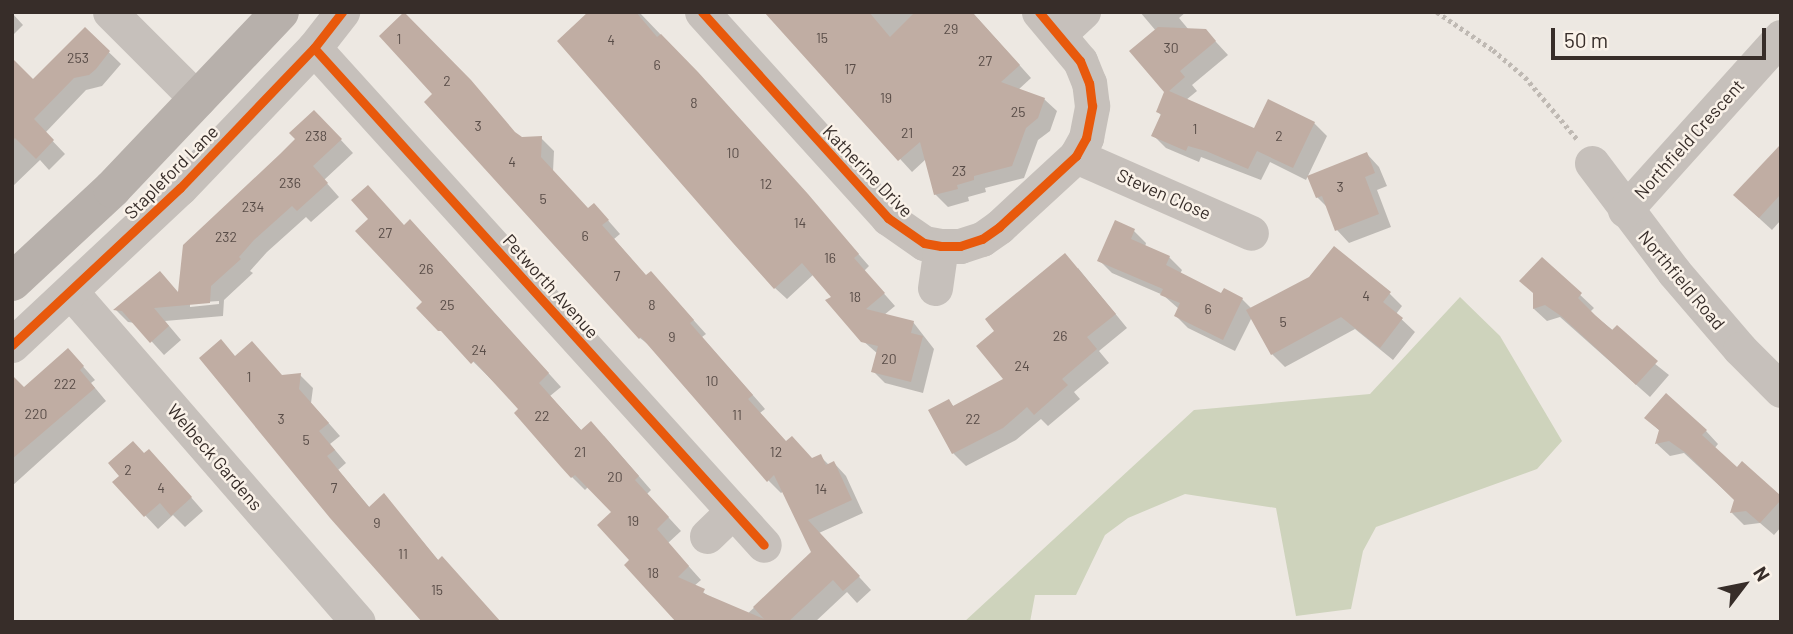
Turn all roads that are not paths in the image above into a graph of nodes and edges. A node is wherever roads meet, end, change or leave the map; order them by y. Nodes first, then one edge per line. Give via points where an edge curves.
1 (110, 12) edge
2 (280, 12) edge
3 (342, 12) edge
4 (702, 12) edge
5 (1061, 20) edge
6 (1781, 37) edge
7 (314, 48) junction
8 (198, 100) junction
9 (1076, 156) junction
10 (1592, 163) road end
11 (1625, 210) junction
12 (1251, 233) dead end
13 (941, 246) junction
14 (12, 282) edge
15 (935, 288) dead end
16 (71, 292) junction
17 (12, 345) edge
18 (1781, 390) edge
19 (733, 511) junction
20 (707, 536) dead end
21 (764, 545) dead end
22 (358, 622) edge

1 - 8 street
2 - 8 main road, Stapleford Lane
3 - 7 street, Stapleford Lane
4 - 13 street, Katherine Drive via 888,218 924,243
5 - 9 street via 1089,83 1093,106 1086,138
6 - 11 street, Northfield Crescent
7 - 16 street, Stapleford Lane via 180,188
7 - 19 street, Petworth Avenue
8 - 14 main road, Stapleford Lane
9 - 12 street, Steven Close
9 - 13 street via 982,239
10 - 11 street, Northfield Road
11 - 18 street, Northfield Road via 1740,349
13 - 15 street
16 - 17 street, Stapleford Lane
16 - 22 street, Welbeck Gardens
19 - 20 street
19 - 21 street, Petworth Avenue

